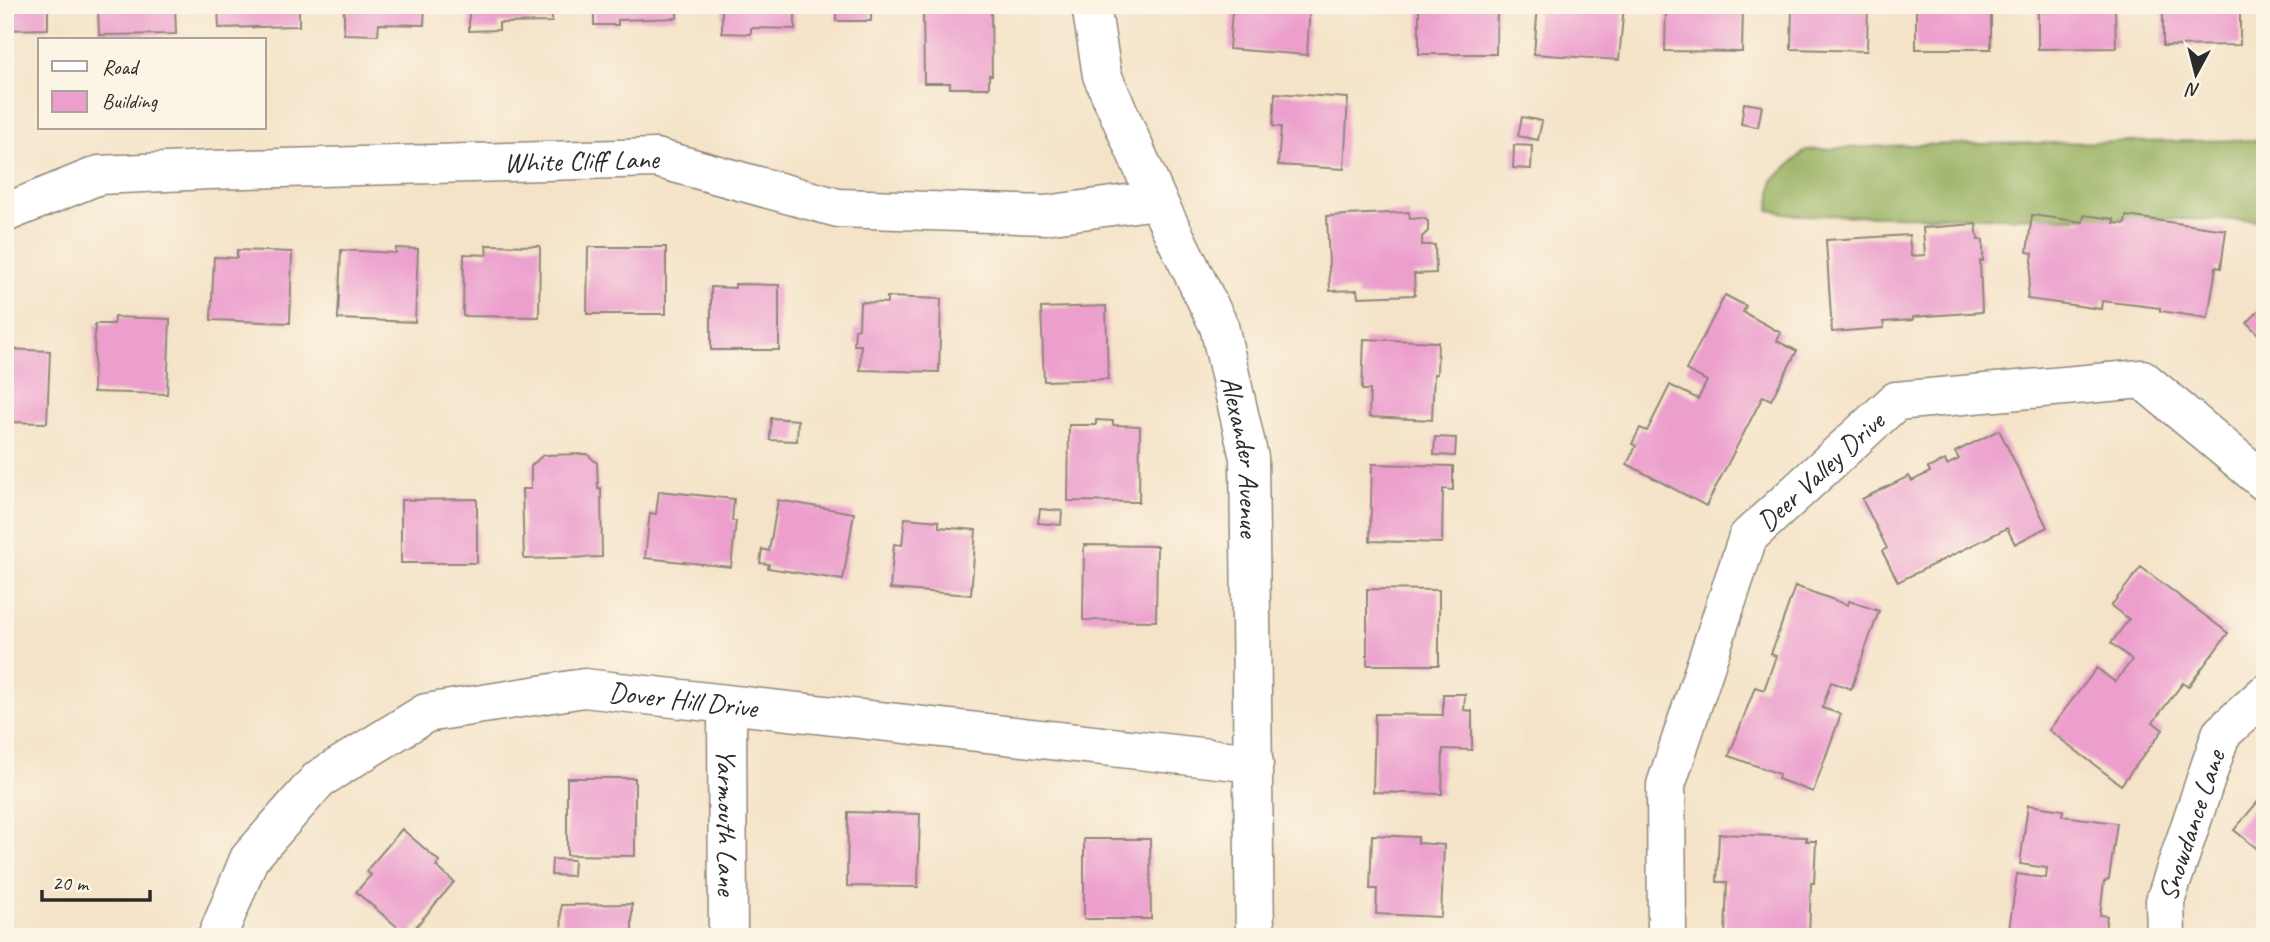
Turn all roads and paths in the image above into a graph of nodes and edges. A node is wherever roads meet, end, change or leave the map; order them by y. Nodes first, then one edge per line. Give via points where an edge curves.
1 (1091, 5) edge
2 (1157, 200) junction
3 (5, 213) edge
4 (2265, 482) edge
5 (2265, 694) edge
6 (727, 706) junction
7 (1254, 763) junction
8 (217, 937) edge
9 (728, 937) edge
10 (1255, 937) edge
11 (1667, 937) edge
12 (2166, 937) edge

1 - 2 street, Alexander Avenue via 1102,75
2 - 3 street, White Cliff Lane via 1045,215 838,208 656,158 99,175
2 - 7 street, Alexander Avenue via 1219,326 1249,458
4 - 11 street, Deer Valley Drive via 2141,379 1896,401 1748,537 1666,785
5 - 12 street, Snowdance Lane via 2221,734 2165,901
6 - 7 street, Dover Hill Drive
6 - 8 street, Dover Hill Drive via 584,688 426,713 319,779 249,859
6 - 9 street, Yarmouth Lane
7 - 10 street, Alexander Avenue

